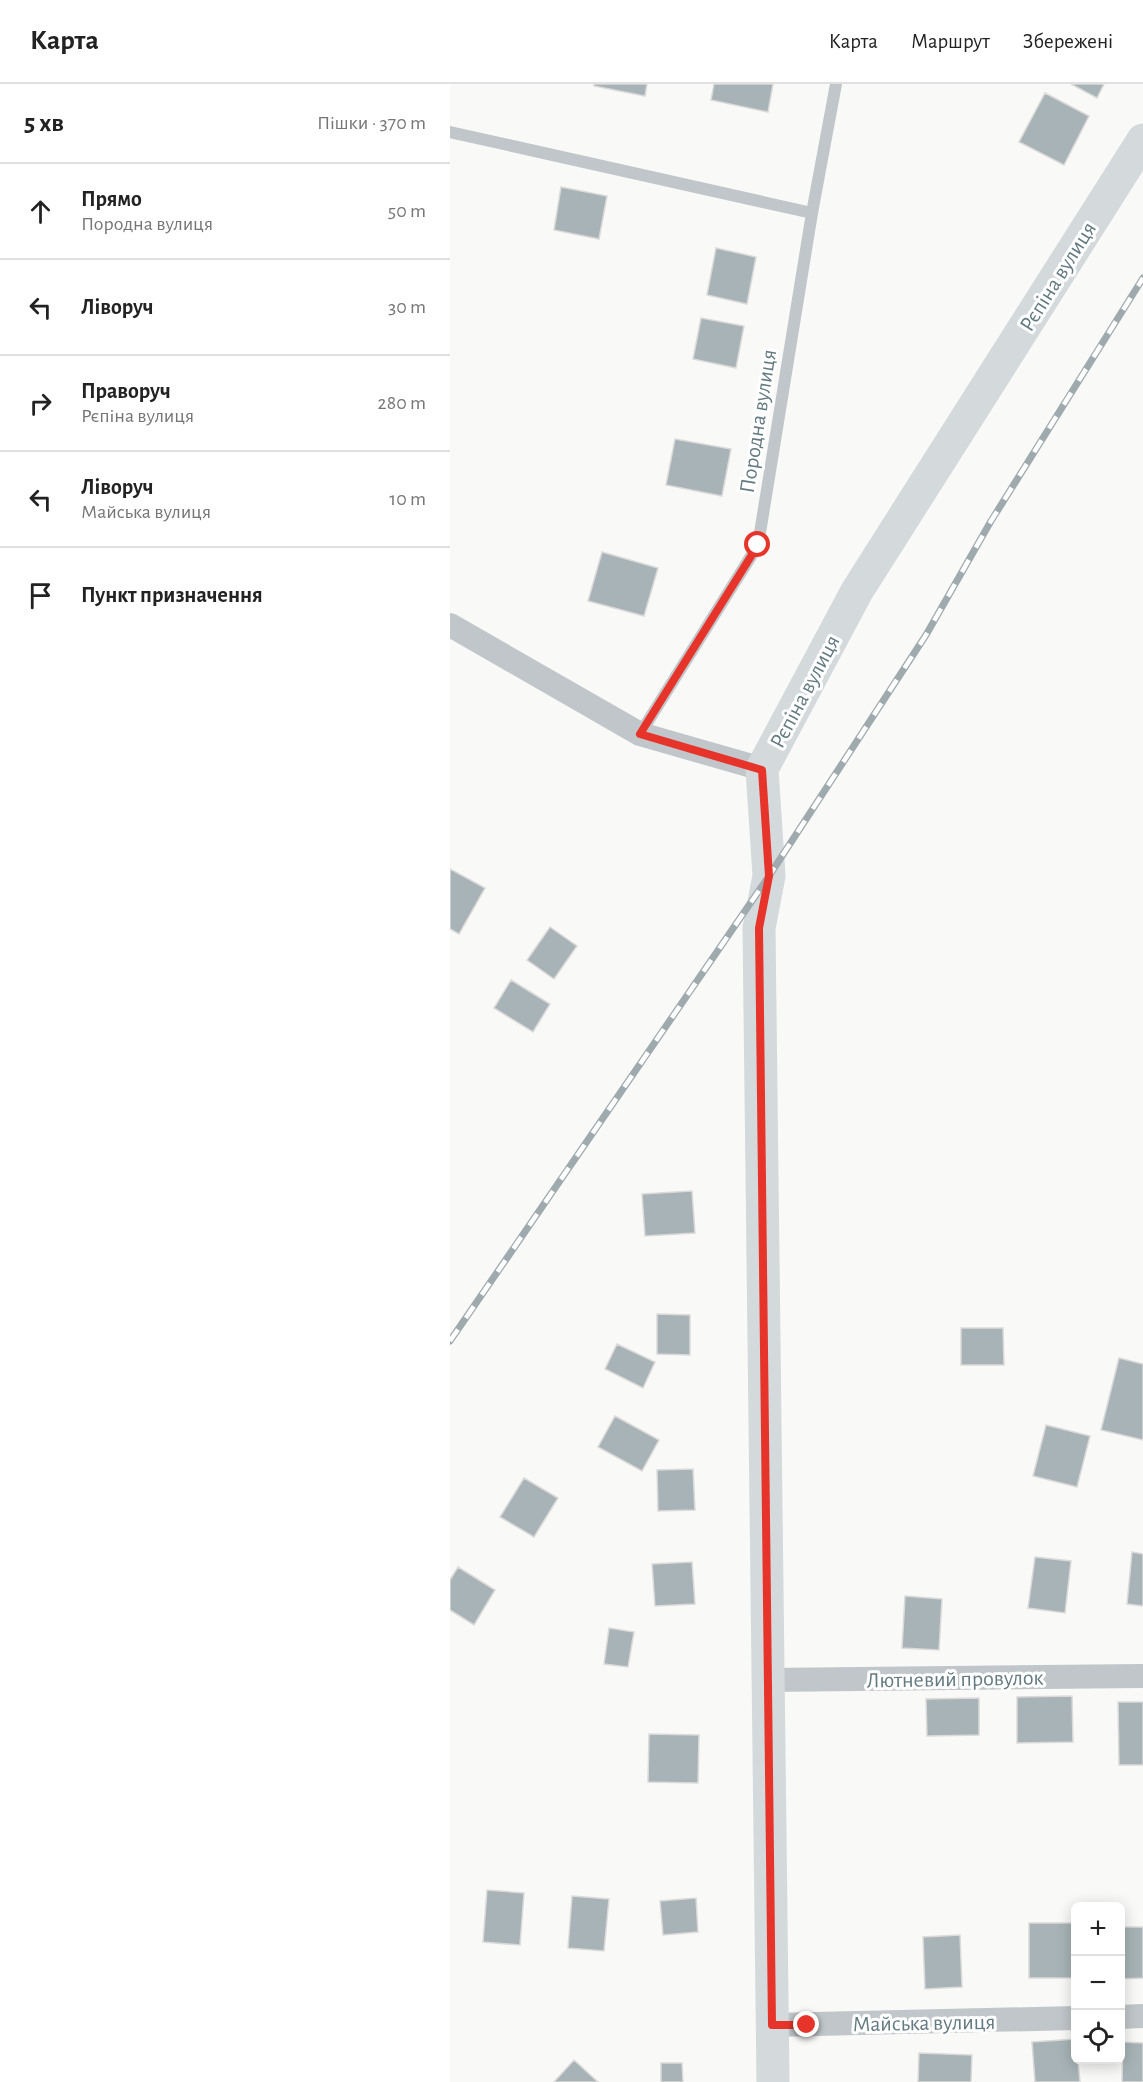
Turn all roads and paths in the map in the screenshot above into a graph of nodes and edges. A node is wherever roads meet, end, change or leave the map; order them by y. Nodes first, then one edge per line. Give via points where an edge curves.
1 (836, 84) edge
2 (450, 132) edge
3 (1143, 140) edge
4 (812, 213) junction
5 (450, 626) edge
6 (640, 734) junction
7 (762, 770) junction
8 (1143, 1676) edge
9 (768, 1680) junction
10 (1143, 2016) edge
11 (1125, 2017) edge
12 (1071, 2018) edge
13 (772, 2025) junction
14 (773, 2082) edge

1 - 4 lane, Породна вулиця
2 - 4 lane
3 - 7 street, Рєпіна вулиця via 857,591
4 - 6 lane, Породна вулиця via 758,545
5 - 6 street
6 - 7 street
7 - 9 street, Рєпіна вулиця via 769,876 759,928
8 - 9 street, Лютневий провулок
9 - 13 street, Рєпіна вулиця
10 - 11 street
12 - 13 street, Майська вулиця
13 - 14 street, Рєпіна вулиця

